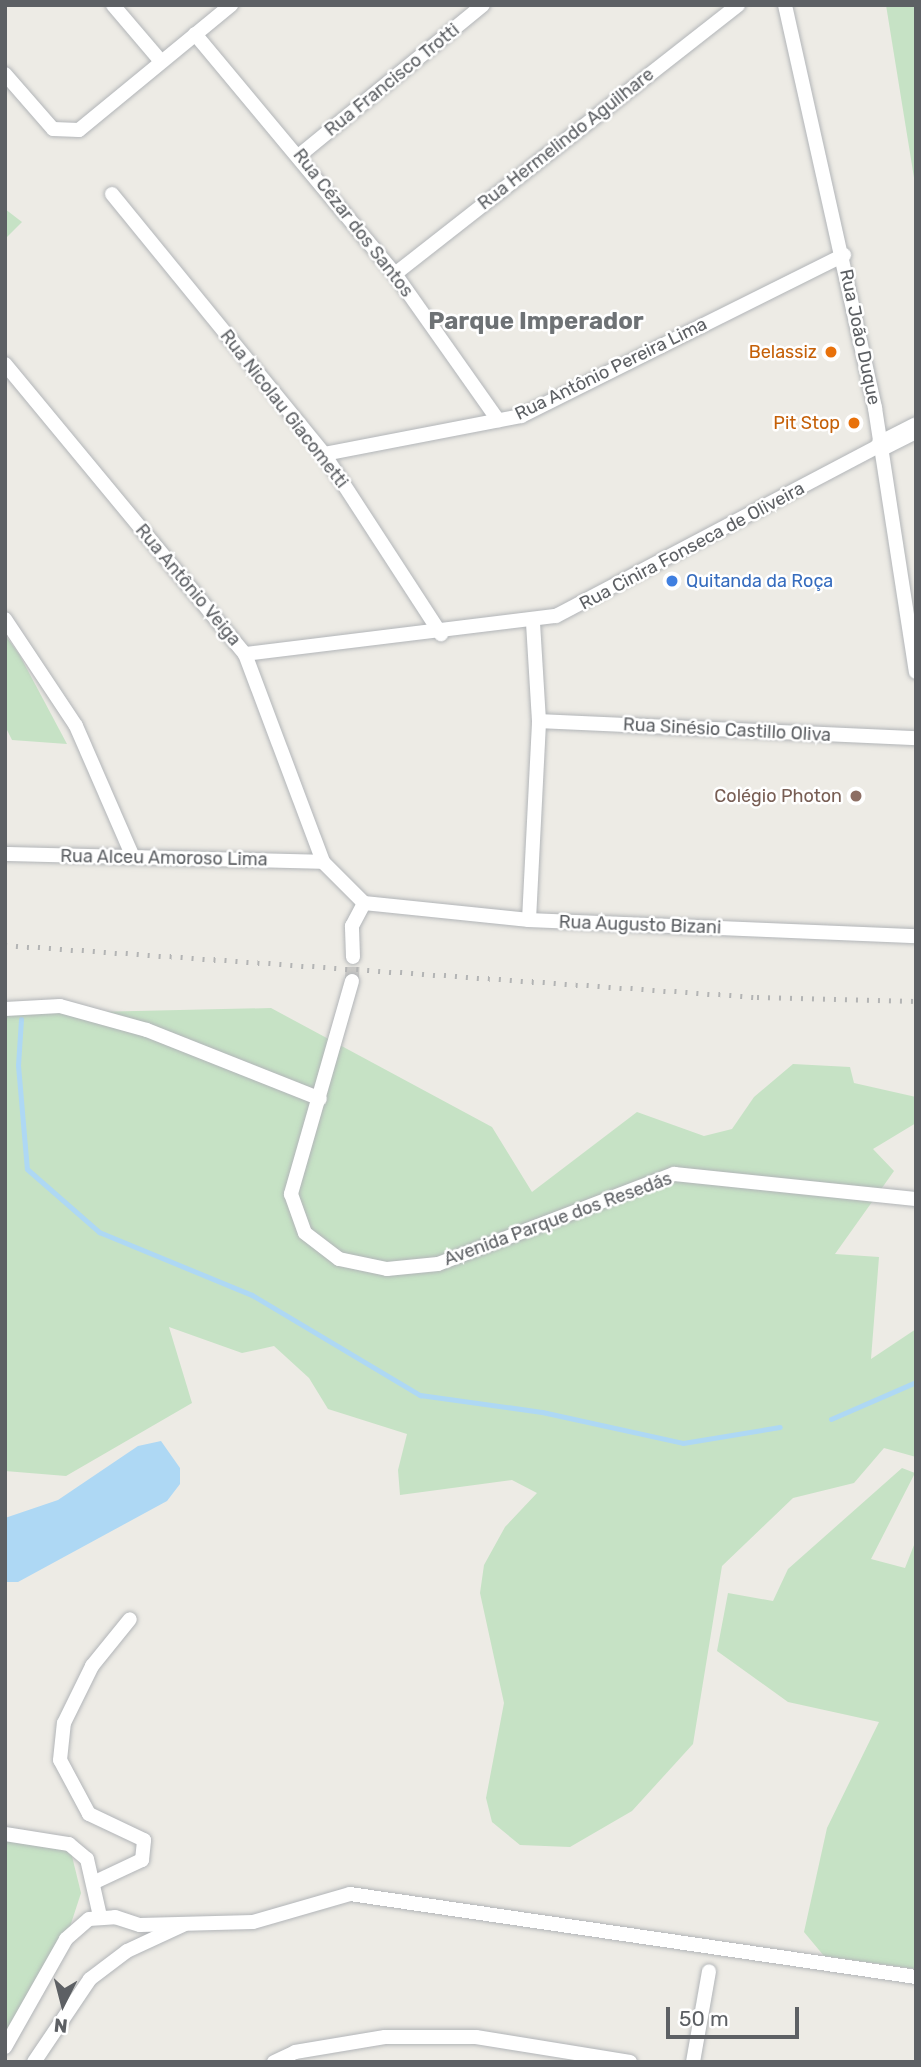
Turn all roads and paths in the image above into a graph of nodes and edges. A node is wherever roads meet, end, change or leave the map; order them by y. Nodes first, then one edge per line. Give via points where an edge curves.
1 (113, 5) edge
2 (231, 5) edge
3 (483, 5) edge
4 (738, 5) edge
5 (785, 5) edge
6 (195, 34) junction
7 (159, 59) junction
8 (6, 75) edge
9 (300, 154) junction
10 (112, 194) dead end
11 (844, 255) junction
12 (395, 274) junction
13 (5, 364) edge
14 (499, 420) junction
15 (916, 427) edge
16 (881, 445) junction
17 (324, 454) junction
18 (5, 619) edge
19 (533, 622) junction
20 (441, 634) junction
21 (245, 654) junction
22 (916, 672) edge
23 (539, 722) junction
24 (916, 738) edge
25 (5, 854) edge
26 (133, 857) junction
27 (323, 862) junction
28 (364, 903) junction
29 (528, 920) junction
30 (916, 936) edge
31 (353, 957) tunnel mouth
32 (352, 981) tunnel mouth
33 (5, 1009) edge
34 (320, 1100) junction
35 (916, 1199) edge
36 (130, 1619) dead end
37 (5, 1834) edge
38 (95, 1882) junction
39 (100, 1916) junction
40 (189, 1922) junction
41 (709, 1971) dead end
42 (916, 1978) edge
43 (5, 2047) edge
44 (34, 2062) edge
45 (274, 2062) edge
46 (630, 2062) edge
47 (693, 2062) edge

1 - 7 street
2 - 6 street
3 - 9 street, Rua Francisco Trotti
4 - 12 street, Rua Hermelindo Aguilhare
5 - 11 street, Rua João Duque
6 - 7 street
6 - 9 street, Rua Cézar dos Santos
7 - 8 street via 79,130 67,133 53,128
9 - 12 street, Rua Cézar dos Santos
10 - 17 street, Rua Nicolau Giacometti
11 - 14 street, Rua Antônio Pereira Lima via 521,416
11 - 16 street, Rua João Duque
12 - 14 street, Rua Cézar dos Santos
13 - 21 street, Rua Antônio Veiga
14 - 17 street, Rua Antônio Pereira Lima
15 - 16 street
16 - 19 street, Rua Cinira Fonseca de Oliveira via 602,597
16 - 22 street, Rua João Duque
17 - 20 street, Rua Nicolau Giacometti
18 - 26 street via 76,726
19 - 20 street, Rua Cinira Fonseca de Oliveira
19 - 23 street
20 - 21 street, Rua Cinira Fonseca de Oliveira
21 - 27 street, Rua Antônio Veiga
23 - 24 street, Rua Sinésio Castillo Oliva
23 - 29 street
25 - 26 street, Rua Alceu Amoroso Lima
26 - 27 street, Rua Alceu Amoroso Lima
27 - 28 street, Rua Antônio Veiga
28 - 29 street, Rua Augusto Bizani
28 - 31 street via 352,926
29 - 30 street, Rua Augusto Bizani
32 - 34 street, Avenida Parque dos Resedás
33 - 34 street via 61,1006 147,1030
34 - 35 street, Avenida Parque dos Resedás via 291,1194 306,1233 339,1259 387,1269 438,1264 674,1174
36 - 38 street via 92,1666 64,1724 61,1760 89,1814 144,1840 142,1860
37 - 38 street via 69,1844 87,1859
38 - 39 street
39 - 40 street via 140,1925
39 - 43 street via 66,1939
40 - 42 street via 253,1922 372,1894
40 - 44 street via 127,1951 90,1979
41 - 47 street
45 - 46 street via 385,2036 476,2037

